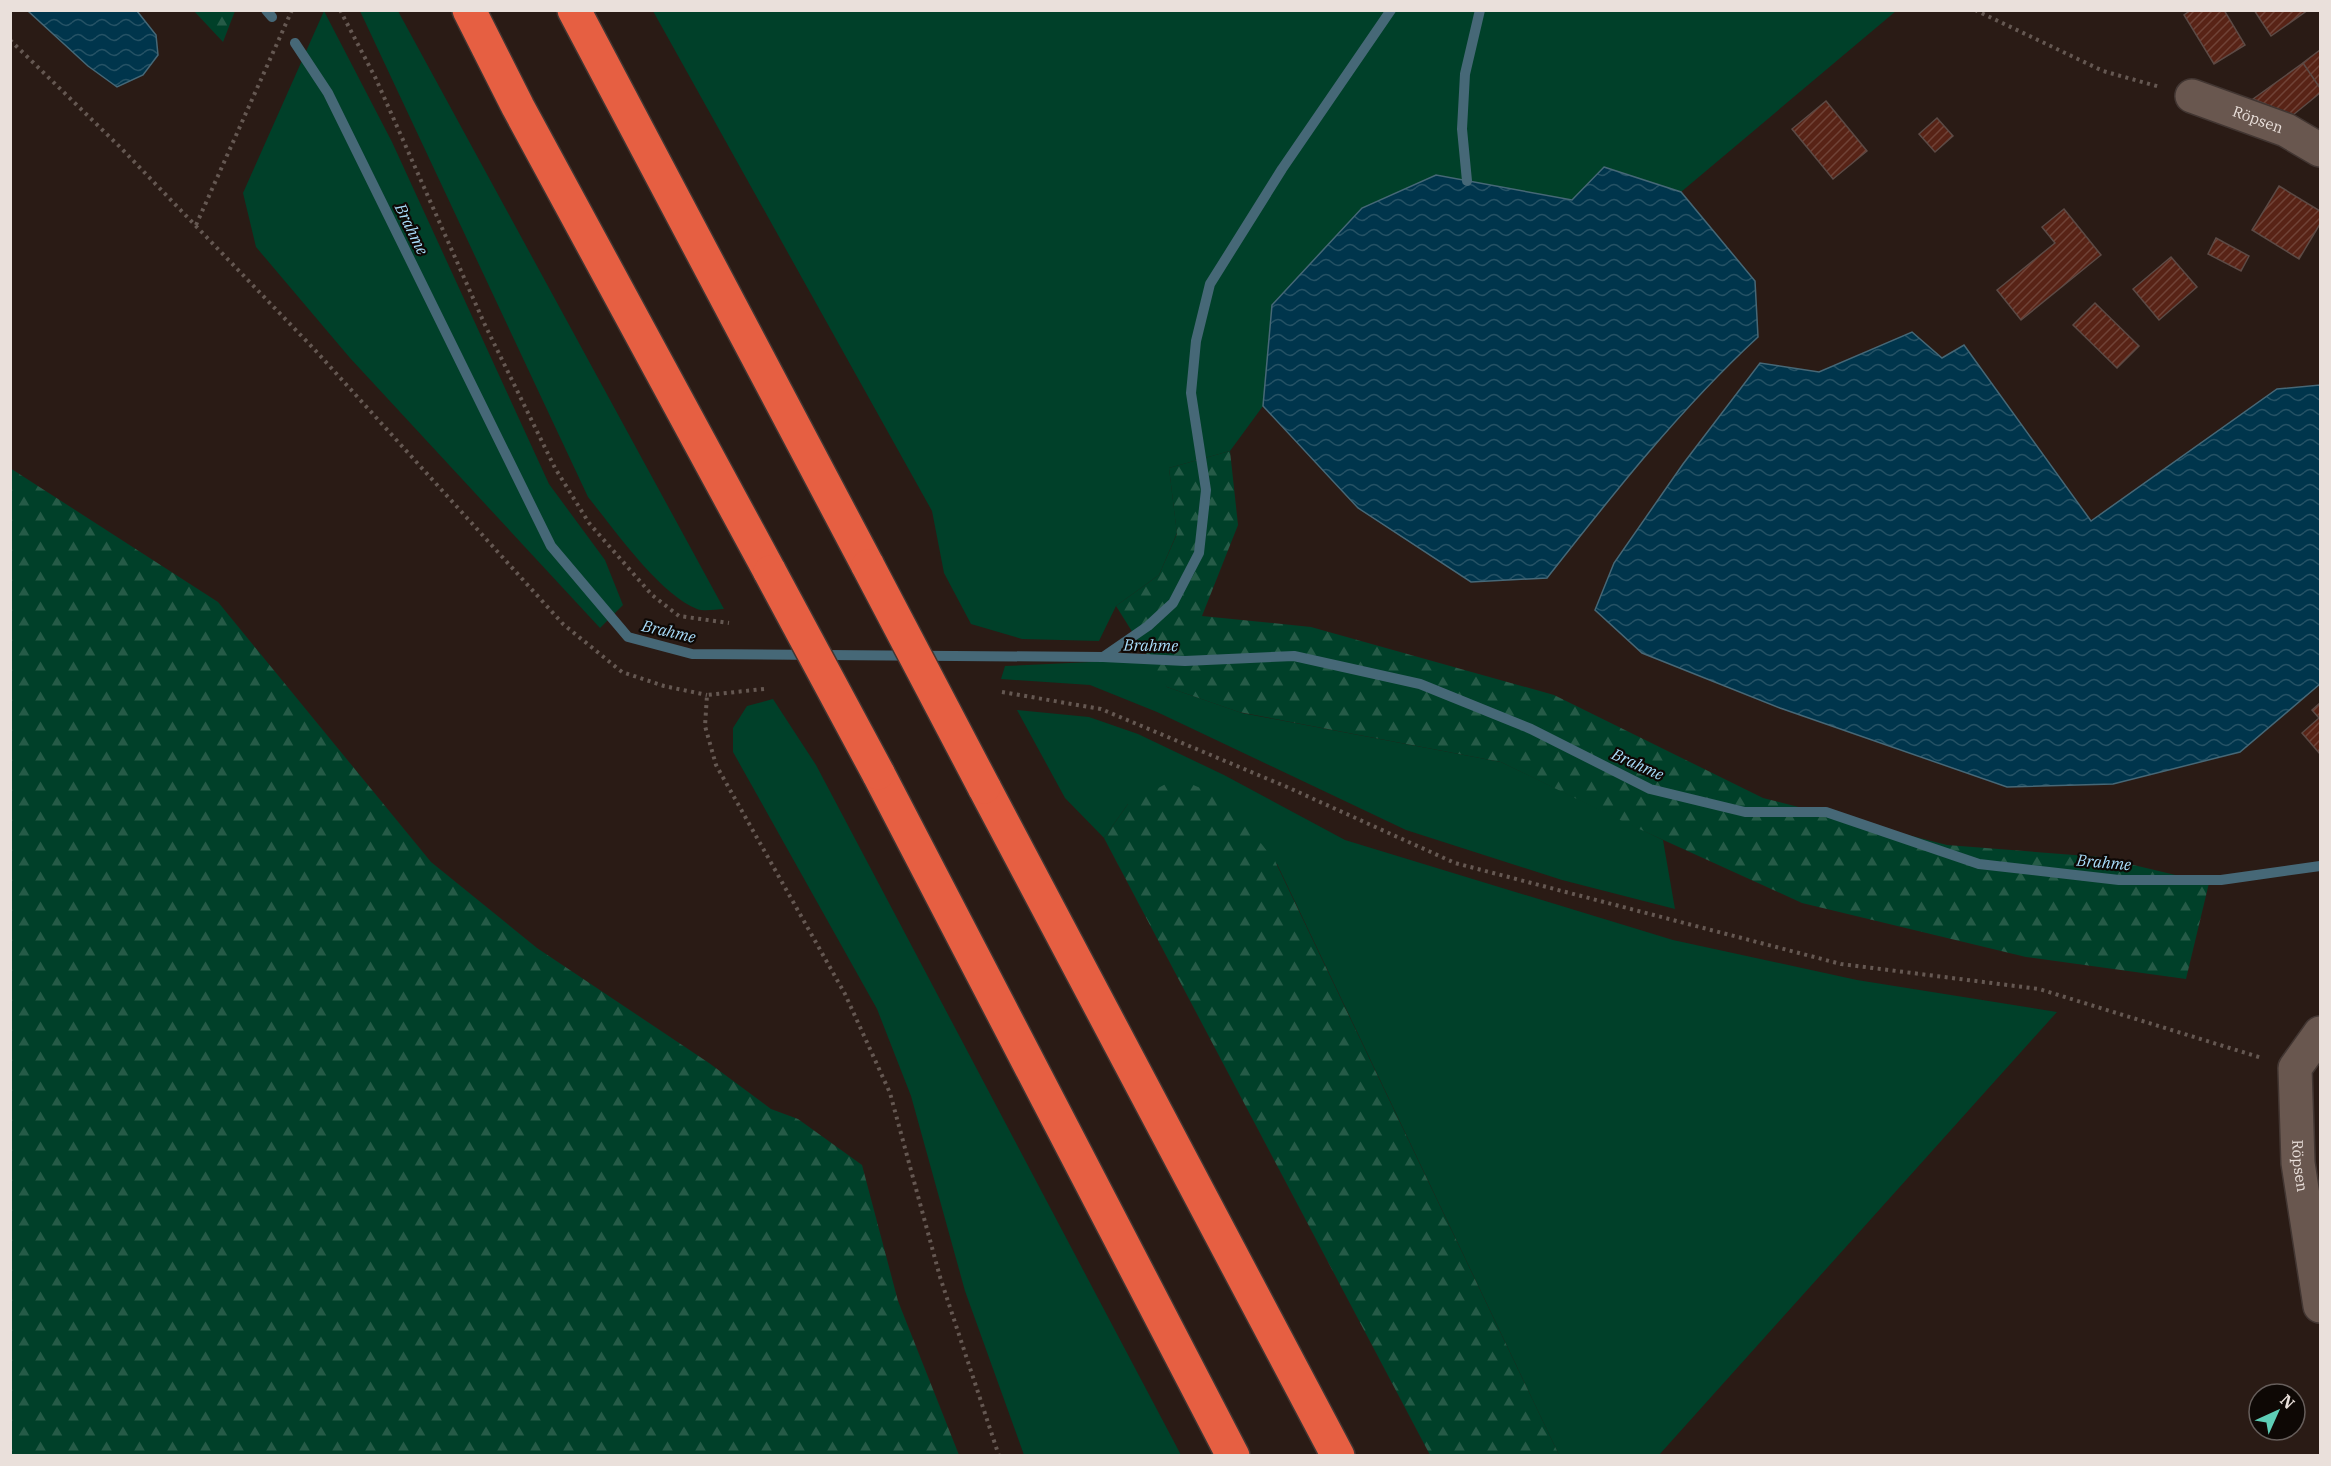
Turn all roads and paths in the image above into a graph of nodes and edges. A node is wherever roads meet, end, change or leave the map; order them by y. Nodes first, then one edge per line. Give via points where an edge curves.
1 (292, 10) edge
2 (340, 10) edge
3 (469, 10) edge
4 (574, 10) edge
5 (1975, 10) edge
6 (10, 40) edge
7 (2192, 96) joint
8 (2320, 150) edge
9 (196, 225) junction
10 (729, 623) dead end
11 (764, 689) dead end
12 (1002, 692) dead end
13 (706, 695) junction
14 (2320, 1033) edge
15 (2295, 1068) junction
16 (2320, 1306) edge
17 (999, 1455) edge
18 (1233, 1455) edge
19 (1338, 1455) edge

1 - 9 path
2 - 10 path via 376,79 500,356 555,468 589,523 652,595 679,616
3 - 18 highway, bridge via 878,773
4 - 19 highway, bridge
5 - 7 path via 2103,71
6 - 9 path
7 - 8 street, Röpsen via 2286,130
9 - 13 path via 563,624 622,672
11 - 13 path
12 - 15 path via 1101,709 1455,863 1841,964 2039,988
13 - 17 path via 705,726 716,765 845,994 891,1093 940,1277
14 - 15 street
15 - 16 street, Röpsen via 2298,1163

